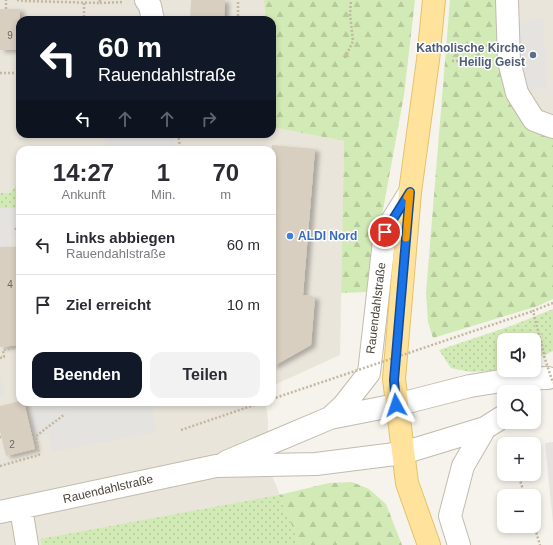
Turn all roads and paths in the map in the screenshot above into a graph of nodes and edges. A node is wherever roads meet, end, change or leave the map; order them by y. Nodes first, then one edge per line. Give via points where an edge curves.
1 (6, 0) edge
2 (17, 0) edge
3 (100, 0) edge
4 (146, 0) edge
5 (238, 0) edge
6 (351, 0) edge
7 (434, 0) edge
8 (508, 0) edge
9 (84, 3) junction
10 (6, 9) dead end
11 (84, 16) dead end
12 (152, 16) edge
13 (238, 16) edge
14 (345, 58) dead end
15 (428, 60) junction
16 (509, 62) junction
17 (0, 73) edge
18 (16, 73) edge
19 (553, 127) edge
20 (410, 192) junction
21 (553, 303) edge
22 (533, 311) junction
23 (12, 346) dead end
24 (0, 358) edge
25 (547, 382) edge
26 (276, 398) edge
27 (396, 405) junction
28 (250, 406) edge
29 (65, 414) dead end
30 (330, 418) junction
31 (497, 420) edge
32 (485, 428) junction
33 (181, 430) dead end
34 (403, 453) junction
35 (0, 466) edge
36 (216, 466) junction
37 (21, 508) junction
38 (0, 512) edge
39 (536, 533) edge
40 (27, 545) edge
41 (429, 545) edge
42 (459, 545) edge
43 (540, 545) edge

1 - 10 path
2 - 9 path
3 - 9 path via 100,3
4 - 12 street
5 - 13 path
6 - 14 path via 353,41
7 - 15 main road
8 - 16 street
9 - 11 path
15 - 16 path
15 - 20 main road
16 - 19 street via 516,93 534,120
17 - 18 path
20 - 27 main road via 394,380
20 - 30 street, Rauendahlstraße via 385,232 369,373 344,406
21 - 22 path
22 - 25 path, bridge via 544,356
22 - 26 path, bridge
23 - 24 path via 13,348 2,350 4,357
25 - 27 street, Rauendahlstraße via 513,379
27 - 30 street, Rauendahlstraße
27 - 34 main road
28 - 33 path
29 - 35 path via 36,436 39,455
30 - 36 street, Rauendahlstraße
31 - 32 street
32 - 34 street, Rauendahlstraße
32 - 42 street via 464,466 450,516
34 - 36 street, Rauendahlstraße via 316,464
34 - 41 main road via 406,483
36 - 37 street, Rauendahlstraße
37 - 38 street, Rauendahlstraße
37 - 40 street
39 - 43 path

